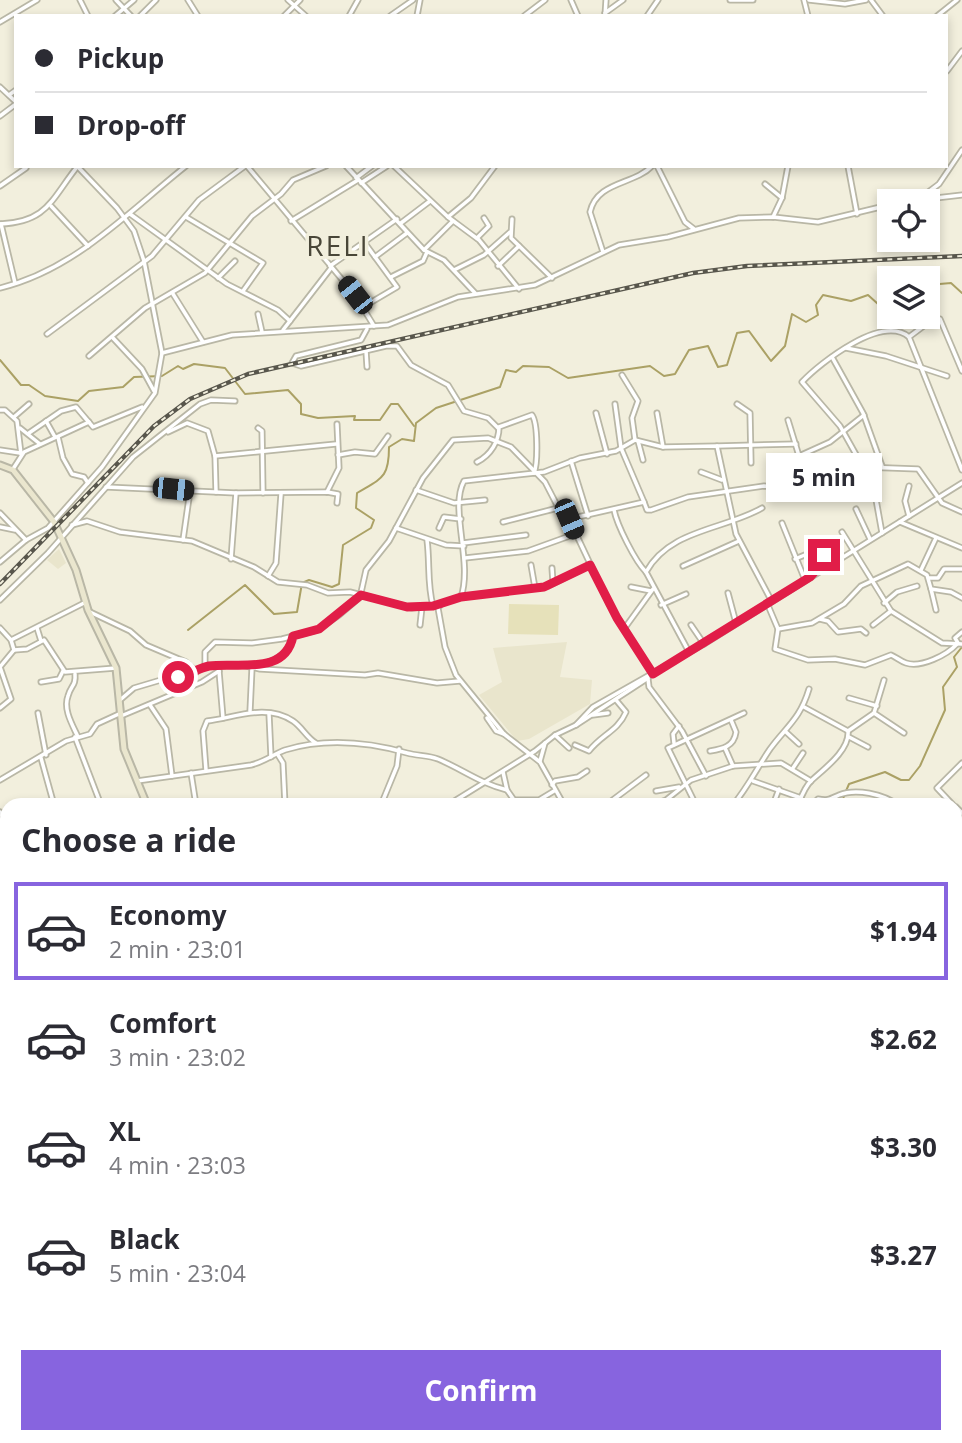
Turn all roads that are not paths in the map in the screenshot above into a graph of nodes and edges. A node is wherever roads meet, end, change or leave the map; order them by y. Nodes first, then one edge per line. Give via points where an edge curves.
1 (37, 0) edge
2 (116, 0) edge
3 (134, 0) edge
4 (156, 0) edge
5 (288, 0) edge
6 (300, 0) edge
7 (364, 0) edge
8 (413, 0) edge
9 (545, 0) edge
10 (606, 0) edge
11 (623, 0) edge
12 (730, 0) edge
13 (753, 0) edge
14 (807, 0) edge
15 (868, 0) edge
16 (957, 0) edge
17 (849, 2) edge
18 (358, 3) edge
19 (295, 5) junction
20 (123, 6) junction
21 (22, 14) edge
22 (117, 14) edge
23 (129, 14) edge
24 (142, 14) edge
25 (286, 14) edge
26 (304, 14) edge
27 (393, 14) edge
28 (527, 14) edge
29 (605, 14) edge
30 (881, 14) edge
31 (940, 14) edge
32 (962, 51) edge
33 (948, 70) edge
34 (0, 87) edge
35 (14, 91) edge
36 (9, 95) junction
37 (14, 101) edge
38 (14, 105) edge
39 (0, 116) edge
40 (962, 150) edge
41 (26, 168) dead end
42 (77, 168) edge
43 (80, 168) edge
44 (182, 168) edge
45 (243, 168) edge
46 (248, 168) edge
47 (321, 168) edge
48 (348, 168) edge
49 (370, 168) edge
50 (383, 168) edge
51 (396, 168) edge
52 (494, 168) edge
53 (652, 168) edge
54 (656, 168) edge
55 (788, 168) edge
56 (848, 168) edge
57 (358, 181) junction
58 (1, 183) edge
59 (765, 184) dead end
60 (933, 189) edge
61 (962, 195) edge
62 (782, 198) junction
63 (940, 198) edge
64 (273, 200) junction
65 (430, 201) junction
66 (51, 206) junction
67 (877, 208) edge
68 (130, 214) junction
69 (856, 214) junction
70 (185, 217) junction
71 (448, 217) junction
72 (773, 217) junction
73 (124, 218) junction
74 (484, 218) dead end
75 (397, 219) junction
76 (512, 219) dead end
77 (291, 220) junction
78 (453, 221) junction
79 (685, 222) junction
80 (401, 223) junction
81 (0, 224) edge
82 (694, 229) junction
83 (510, 232) junction
84 (408, 233) junction
85 (679, 234) junction
86 (477, 238) junction
87 (166, 240) junction
88 (231, 242) junction
89 (364, 242) junction
90 (89, 246) junction
91 (519, 246) junction
92 (425, 251) junction
93 (488, 252) junction
94 (603, 252) junction
95 (375, 257) junction
96 (144, 261) junction
97 (235, 261) dead end
98 (498, 266) junction
99 (331, 267) junction
100 (209, 270) junction
101 (454, 270) junction
102 (391, 277) junction
103 (218, 278) junction
104 (552, 278) junction
105 (15, 283) junction
106 (0, 288) edge
107 (519, 289) junction
108 (243, 291) junction
109 (475, 293) junction
110 (173, 294) junction
111 (152, 304) junction
112 (363, 307) junction
113 (258, 314) dead end
114 (290, 321) junction
115 (371, 327) junction
116 (283, 330) junction
117 (262, 332) junction
118 (47, 334) dead end
119 (909, 337) junction
120 (113, 338) junction
121 (203, 342) junction
122 (844, 348) junction
123 (366, 351) junction
124 (162, 353) junction
125 (89, 356) dead end
126 (832, 357) junction
127 (920, 366) junction
128 (367, 367) dead end
129 (962, 371) edge
130 (622, 375) dead end
131 (947, 376) dead end
132 (155, 393) junction
133 (235, 401) dead end
134 (29, 404) dead end
135 (615, 404) dead end
136 (737, 404) dead end
137 (142, 407) junction
138 (1, 408) edge
139 (596, 413) dead end
140 (657, 413) dead end
141 (864, 415) junction
142 (14, 417) junction
143 (788, 420) dead end
144 (45, 421) junction
145 (89, 422) junction
146 (337, 424) dead end
147 (19, 428) junction
148 (258, 428) dead end
149 (498, 428) junction
150 (844, 432) junction
151 (29, 433) junction
152 (162, 436) junction
153 (387, 436) dead end
154 (56, 437) junction
155 (497, 440) junction
156 (637, 441) junction
157 (751, 443) junction
158 (40, 444) junction
159 (336, 444) junction
160 (796, 444) junction
161 (717, 446) junction
162 (663, 447) junction
163 (621, 448) junction
164 (0, 450) edge
165 (261, 451) junction
166 (21, 454) junction
167 (607, 454) junction
168 (338, 455) junction
169 (215, 456) junction
170 (799, 456) junction
171 (643, 460) dead end
172 (571, 461) junction
173 (477, 462) dead end
174 (961, 462) edge
175 (751, 463) dead end
176 (0, 465) edge
177 (870, 466) junction
178 (863, 467) junction
179 (883, 467) junction
180 (13, 470) junction
181 (962, 470) edge
182 (701, 472) dead end
183 (535, 473) junction
184 (722, 480) junction
185 (962, 483) edge
186 (89, 484) junction
187 (814, 485) junction
188 (909, 486) dead end
189 (106, 487) junction
190 (416, 490) junction
191 (190, 491) junction
192 (216, 492) junction
193 (327, 492) junction
194 (236, 493) junction
195 (263, 493) junction
196 (281, 493) junction
197 (726, 494) junction
198 (937, 498) junction
199 (485, 500) dead end
200 (644, 502) junction
201 (337, 503) dead end
202 (460, 503) junction
203 (558, 508) junction
204 (762, 508) dead end
205 (856, 509) dead end
206 (614, 510) junction
207 (962, 512) edge
208 (0, 513) edge
209 (588, 516) junction
210 (909, 516) junction
211 (461, 519) junction
212 (569, 519) junction
213 (733, 521) junction
214 (54, 522) junction
215 (503, 522) dead end
216 (900, 522) junction
217 (782, 523) dead end
218 (72, 525) junction
219 (0, 527) edge
220 (439, 527) dead end
221 (396, 528) junction
222 (17, 531) junction
223 (842, 532) dead end
224 (882, 533) junction
225 (575, 534) junction
226 (526, 535) dead end
227 (62, 537) junction
228 (936, 538) junction
229 (871, 539) junction
230 (26, 540) junction
231 (183, 540) junction
232 (427, 540) junction
233 (739, 541) junction
234 (463, 545) junction
235 (962, 548) edge
236 (853, 551) junction
237 (814, 552) junction
238 (829, 555) junction
239 (841, 557) junction
240 (465, 558) junction
241 (231, 559) junction
242 (795, 559) junction
243 (0, 562) edge
244 (820, 564) junction
245 (531, 565) dead end
246 (590, 565) junction
247 (683, 566) dead end
248 (552, 568) dead end
249 (962, 569) edge
250 (921, 570) junction
251 (646, 572) junction
252 (268, 576) junction
253 (810, 577) junction
254 (929, 578) junction
255 (805, 580) junction
256 (872, 580) junction
257 (553, 583) junction
258 (917, 586) dead end
259 (631, 587) dead end
260 (535, 588) junction
261 (931, 589) junction
262 (652, 591) junction
263 (728, 593) dead end
264 (686, 594) dead end
265 (361, 595) junction
266 (461, 597) junction
267 (962, 598) edge
268 (0, 600) edge
269 (86, 602) junction
270 (769, 602) junction
271 (884, 603) junction
272 (439, 605) junction
273 (661, 605) junction
274 (433, 606) junction
275 (422, 607) junction
276 (937, 608) dead end
277 (891, 611) junction
278 (89, 612) junction
279 (820, 618) junction
280 (736, 623) junction
281 (420, 625) dead end
282 (691, 625) dead end
283 (873, 625) dead end
284 (0, 628) edge
285 (37, 628) junction
286 (624, 629) junction
287 (778, 629) junction
288 (962, 632) edge
289 (866, 633) dead end
290 (293, 636) junction
291 (12, 640) junction
292 (41, 641) junction
293 (705, 644) junction
294 (960, 644) edge
295 (14, 650) junction
296 (690, 652) junction
297 (116, 667) junction
298 (205, 667) junction
299 (250, 667) junction
300 (218, 669) junction
301 (62, 671) junction
302 (197, 672) junction
303 (75, 674) junction
304 (650, 676) junction
305 (884, 680) dead end
306 (460, 681) junction
307 (41, 682) dead end
308 (809, 689) dead end
309 (849, 698) dead end
310 (120, 700) junction
311 (616, 700) junction
312 (150, 705) junction
313 (877, 706) junction
314 (804, 707) junction
315 (0, 708) edge
316 (250, 712) junction
317 (38, 713) dead end
318 (608, 713) dead end
319 (744, 713) dead end
320 (874, 713) junction
321 (269, 714) junction
322 (121, 715) junction
323 (592, 715) junction
324 (223, 718) junction
325 (730, 719) junction
326 (576, 725) junction
327 (679, 726) junction
328 (848, 731) junction
329 (786, 732) junction
330 (904, 733) dead end
331 (555, 735) junction
332 (76, 737) junction
333 (849, 737) junction
334 (686, 738) junction
335 (316, 743) junction
336 (545, 743) junction
337 (674, 744) junction
338 (799, 744) dead end
339 (575, 745) dead end
340 (869, 747) dead end
341 (569, 748) dead end
342 (725, 748) junction
343 (399, 749) junction
344 (524, 749) junction
345 (709, 751) dead end
346 (803, 752) dead end
347 (531, 754) junction
348 (46, 755) junction
349 (278, 755) junction
350 (41, 758) junction
351 (271, 758) junction
352 (523, 759) junction
353 (540, 762) junction
354 (962, 763) edge
355 (761, 764) junction
356 (733, 766) junction
357 (793, 768) junction
358 (206, 770) junction
359 (587, 771) dead end
360 (503, 772) junction
361 (191, 773) junction
362 (646, 775) dead end
363 (172, 776) junction
364 (706, 776) junction
365 (0, 780) edge
366 (137, 781) junction
367 (753, 781) junction
368 (810, 781) junction
369 (484, 783) junction
370 (683, 785) junction
371 (553, 789) junction
372 (779, 789) junction
373 (507, 790) junction
374 (656, 791) dead end
375 (52, 798) edge
376 (98, 798) edge
377 (144, 798) edge
378 (195, 798) edge
379 (284, 798) edge
380 (385, 798) edge
381 (464, 798) edge
382 (513, 798) edge
383 (542, 798) edge
384 (559, 798) edge
385 (615, 798) edge
386 (668, 798) edge
387 (691, 798) edge
388 (739, 798) edge
389 (776, 798) edge
390 (801, 798) joint
391 (833, 798) edge
392 (881, 798) edge
393 (946, 798) edge

1 - 21 street
2 - 20 street
3 - 20 street
4 - 24 street
5 - 19 street
6 - 19 street
7 - 18 street
8 - 27 street
9 - 28 street
10 - 29 street
11 - 29 street
12 - 13 street
14 - 17 street
15 - 17 street
15 - 30 street
16 - 31 street
19 - 25 street
19 - 26 street
20 - 22 street
20 - 23 street
32 - 33 street
34 - 36 street
35 - 36 street
36 - 37 street
38 - 39 street
40 - 60 street
41 - 58 street
42 - 66 street
43 - 73 street
44 - 68 street
45 - 70 street
46 - 64 street
47 - 64 street via 293,180
48 - 57 street
49 - 57 street
50 - 57 street
51 - 65 street
52 - 71 street via 471,198
53 - 94 street via 605,190 592,205 590,212
54 - 79 street
55 - 62 street
56 - 69 street
57 - 75 street
57 - 77 street
59 - 62 street
61 - 63 street
62 - 72 street
64 - 77 street
64 - 88 street via 252,216
65 - 71 street
65 - 80 street
66 - 81 street via 26,221
66 - 90 street
67 - 69 street
68 - 73 street
68 - 87 street
69 - 72 street via 818,222
70 - 87 street
70 - 88 street
71 - 78 street
72 - 82 street via 739,218
73 - 90 street
73 - 96 street via 134,230
74 - 86 street via 490,225
75 - 80 street
75 - 89 street
76 - 83 street
77 - 99 street
78 - 86 street
78 - 92 street
79 - 82 street
79 - 85 street
80 - 84 street
81 - 105 street
82 - 85 street
83 - 91 street
83 - 93 street
84 - 92 street
84 - 95 street
85 - 94 street
86 - 93 street
87 - 96 street
87 - 100 street
88 - 100 street
88 - 108 street via 263,263
89 - 95 street
89 - 99 street
90 - 105 street
91 - 98 street
91 - 104 street
92 - 101 street
92 - 102 street via 420,263
93 - 98 street
93 - 101 street
94 - 104 street
95 - 102 street
96 - 111 street
96 - 118 street
97 - 103 street
98 - 107 street
99 - 112 street
99 - 114 street
100 - 103 street
100 - 110 street
101 - 109 street
102 - 112 street via 396,290
103 - 108 street
104 - 107 street
105 - 106 street
107 - 109 street
108 - 114 street
109 - 115 street via 392,324
110 - 111 street
110 - 121 street
111 - 120 street
111 - 124 street
112 - 115 street
113 - 117 street
114 - 116 street
115 - 116 street
115 - 123 street via 361,340 296,356 292,363 298,366
116 - 117 street
117 - 121 street
119 - 122 street via 900,332 881,333
119 - 127 street
119 - 129 street via 940,319
120 - 125 street
120 - 132 street
121 - 124 street
122 - 126 street
122 - 127 street
123 - 128 street
123 - 149 street via 397,346 411,365 444,382 468,414 488,418
124 - 132 street
126 - 141 street
126 - 150 street via 802,382
127 - 131 street
127 - 174 street
130 - 156 street via 638,401 632,418
132 - 137 street
133 - 152 street via 200,404
134 - 142 street
135 - 163 street
136 - 157 street via 750,414
137 - 145 street via 95,426
137 - 186 street
138 - 142 street
139 - 167 street
140 - 162 street
141 - 150 street
141 - 179 street
142 - 147 street
143 - 160 street
144 - 145 street via 72,407
144 - 151 street
144 - 154 street
145 - 154 street
146 - 159 street
147 - 151 street
147 - 166 street
148 - 165 street via 262,431
149 - 155 street
149 - 183 street via 534,416
150 - 170 street
150 - 178 street
151 - 158 street
152 - 169 street via 184,423 195,424 208,431
152 - 189 street via 133,457
153 - 168 street via 375,454
154 - 158 street
154 - 186 street via 72,474
155 - 173 street
155 - 183 street via 513,449
155 - 190 street via 453,440
156 - 162 street
156 - 163 street
156 - 171 street
157 - 160 street
157 - 161 street
157 - 175 street
158 - 166 street
159 - 165 street
159 - 168 street
160 - 170 street
161 - 162 street
161 - 184 street
163 - 167 street
163 - 200 street
164 - 166 street
165 - 169 street
165 - 195 street
166 - 180 street
167 - 172 street
168 - 193 street via 339,468
169 - 192 street
170 - 187 street
172 - 183 street
172 - 209 street
174 - 181 street
176 - 180 street
177 - 178 street
177 - 179 street
177 - 224 street
178 - 187 street
179 - 198 street via 918,469
180 - 214 street
182 - 184 street
183 - 202 street via 467,479 461,487
183 - 203 street via 548,485
184 - 197 street
185 - 198 street
186 - 214 street
187 - 197 street via 797,490 764,486
188 - 210 street via 905,501
189 - 191 street
189 - 218 street
190 - 202 street
190 - 221 street
191 - 192 street
191 - 231 street
192 - 194 street
193 - 196 street
193 - 201 street via 338,495
194 - 195 street
194 - 241 street
195 - 196 street
196 - 252 street via 276,563
197 - 200 street via 688,497 648,511
197 - 213 street
198 - 207 street
198 - 210 street
199 - 202 street
200 - 206 street
202 - 211 street
203 - 212 street
203 - 215 street
204 - 213 street
205 - 229 street
206 - 209 street
206 - 251 street via 634,558
208 - 222 street
209 - 212 street
210 - 216 street
211 - 220 street via 444,517
211 - 234 street
212 - 225 street
213 - 233 street
213 - 251 street via 691,534 660,554
214 - 227 street
214 - 230 street
216 - 224 street
216 - 228 street
217 - 242 street
218 - 227 street
218 - 231 street via 87,521 120,532
219 - 222 street
221 - 232 street
221 - 265 street via 366,570
222 - 230 street
223 - 236 street
224 - 229 street
225 - 240 street via 528,551
225 - 246 street
226 - 234 street
227 - 268 street
227 - 269 street
228 - 235 street
228 - 250 street
229 - 236 street
230 - 243 street
231 - 241 street
232 - 234 street
232 - 274 street
233 - 247 street
233 - 270 street
234 - 240 street
236 - 239 street
236 - 256 street
237 - 238 street
237 - 242 street
237 - 244 street
238 - 239 street
238 - 244 street
239 - 253 street
240 - 266 street
241 - 252 street
242 - 255 street
244 - 253 street
245 - 260 street
246 - 257 street
246 - 286 street
248 - 257 street
249 - 254 street via 944,569 938,578
250 - 254 street
250 - 256 street via 908,564
251 - 262 street
252 - 265 street via 328,593
253 - 255 street
254 - 261 street
255 - 270 street
256 - 271 street
256 - 279 street
257 - 260 street
258 - 271 street via 897,592
259 - 262 street
260 - 266 street
261 - 267 street
261 - 276 street
262 - 273 street
262 - 286 street
263 - 280 street
264 - 273 street
265 - 275 street
265 - 290 street via 319,629
266 - 272 street
269 - 278 street
269 - 285 street
270 - 280 street
270 - 287 street
271 - 277 street
272 - 274 street
272 - 306 street via 444,646
273 - 296 street
274 - 275 street
275 - 281 street
277 - 283 street
277 - 294 street via 942,643
278 - 297 street
278 - 302 street
279 - 287 street via 804,626
279 - 289 street via 838,632 861,629
280 - 293 street
282 - 293 street
284 - 291 street
285 - 291 street
285 - 292 street
286 - 304 street
287 - 294 street via 777,651 812,661 835,659 865,665 888,655 918,663
288 - 294 street via 955,638
290 - 298 street via 263,642 215,642 205,652
290 - 299 street via 290,647 276,660
291 - 295 street
292 - 295 street
292 - 301 street via 47,640
293 - 296 street
295 - 315 street via 0,667 11,699
296 - 304 street
297 - 303 street
297 - 310 street
298 - 300 street
298 - 302 street
299 - 300 street
299 - 306 street via 365,676 378,673 437,683
299 - 316 street
300 - 312 street via 202,682
300 - 324 street
301 - 303 street
301 - 307 street via 60,679
302 - 310 street via 134,688
303 - 332 street via 76,685 67,702
304 - 311 street
304 - 326 street via 593,708
304 - 327 street via 649,687
305 - 313 street
306 - 344 street via 487,718
308 - 314 street
309 - 313 street
310 - 322 street
311 - 323 street
311 - 339 street via 626,711 617,728 589,751
312 - 322 street
312 - 363 street via 166,729
313 - 320 street
314 - 328 street
314 - 329 street
316 - 321 street
316 - 324 street
317 - 348 street
318 - 323 street
319 - 325 street
320 - 328 street
320 - 330 street
321 - 335 street via 291,720
321 - 351 street
322 - 332 street
322 - 366 street via 124,748
323 - 326 street
324 - 358 street via 205,723
325 - 334 street
325 - 342 street via 737,734
326 - 331 street
327 - 334 street
327 - 337 street via 673,734
328 - 333 street
329 - 338 street
329 - 355 street
331 - 336 street
331 - 341 street
332 - 348 street
332 - 376 street
333 - 340 street
333 - 368 street via 827,768
334 - 337 street
334 - 364 street
335 - 343 street
335 - 349 street
336 - 347 street
336 - 353 street
337 - 370 street via 668,750
342 - 345 street
342 - 356 street
343 - 369 street via 438,759
343 - 380 street
344 - 347 street
344 - 352 street
346 - 357 street
347 - 352 street
347 - 353 street
348 - 350 street
349 - 351 street
349 - 379 street
350 - 365 street
350 - 375 street
351 - 358 street
352 - 360 street
353 - 371 street
354 - 393 street via 937,788
355 - 356 street
355 - 357 street
355 - 367 street
356 - 364 street
357 - 368 street
358 - 361 street
359 - 371 street via 578,778 555,780
360 - 369 street
360 - 373 street
361 - 363 street
361 - 378 street
362 - 385 street
363 - 366 street
364 - 370 street
366 - 377 street
367 - 372 street
367 - 388 street
368 - 390 street
369 - 373 street
369 - 381 street
370 - 374 street
370 - 386 street
370 - 387 street
371 - 383 street
371 - 384 street
372 - 389 street
372 - 390 street
373 - 382 street
391 - 392 street via 866,792

